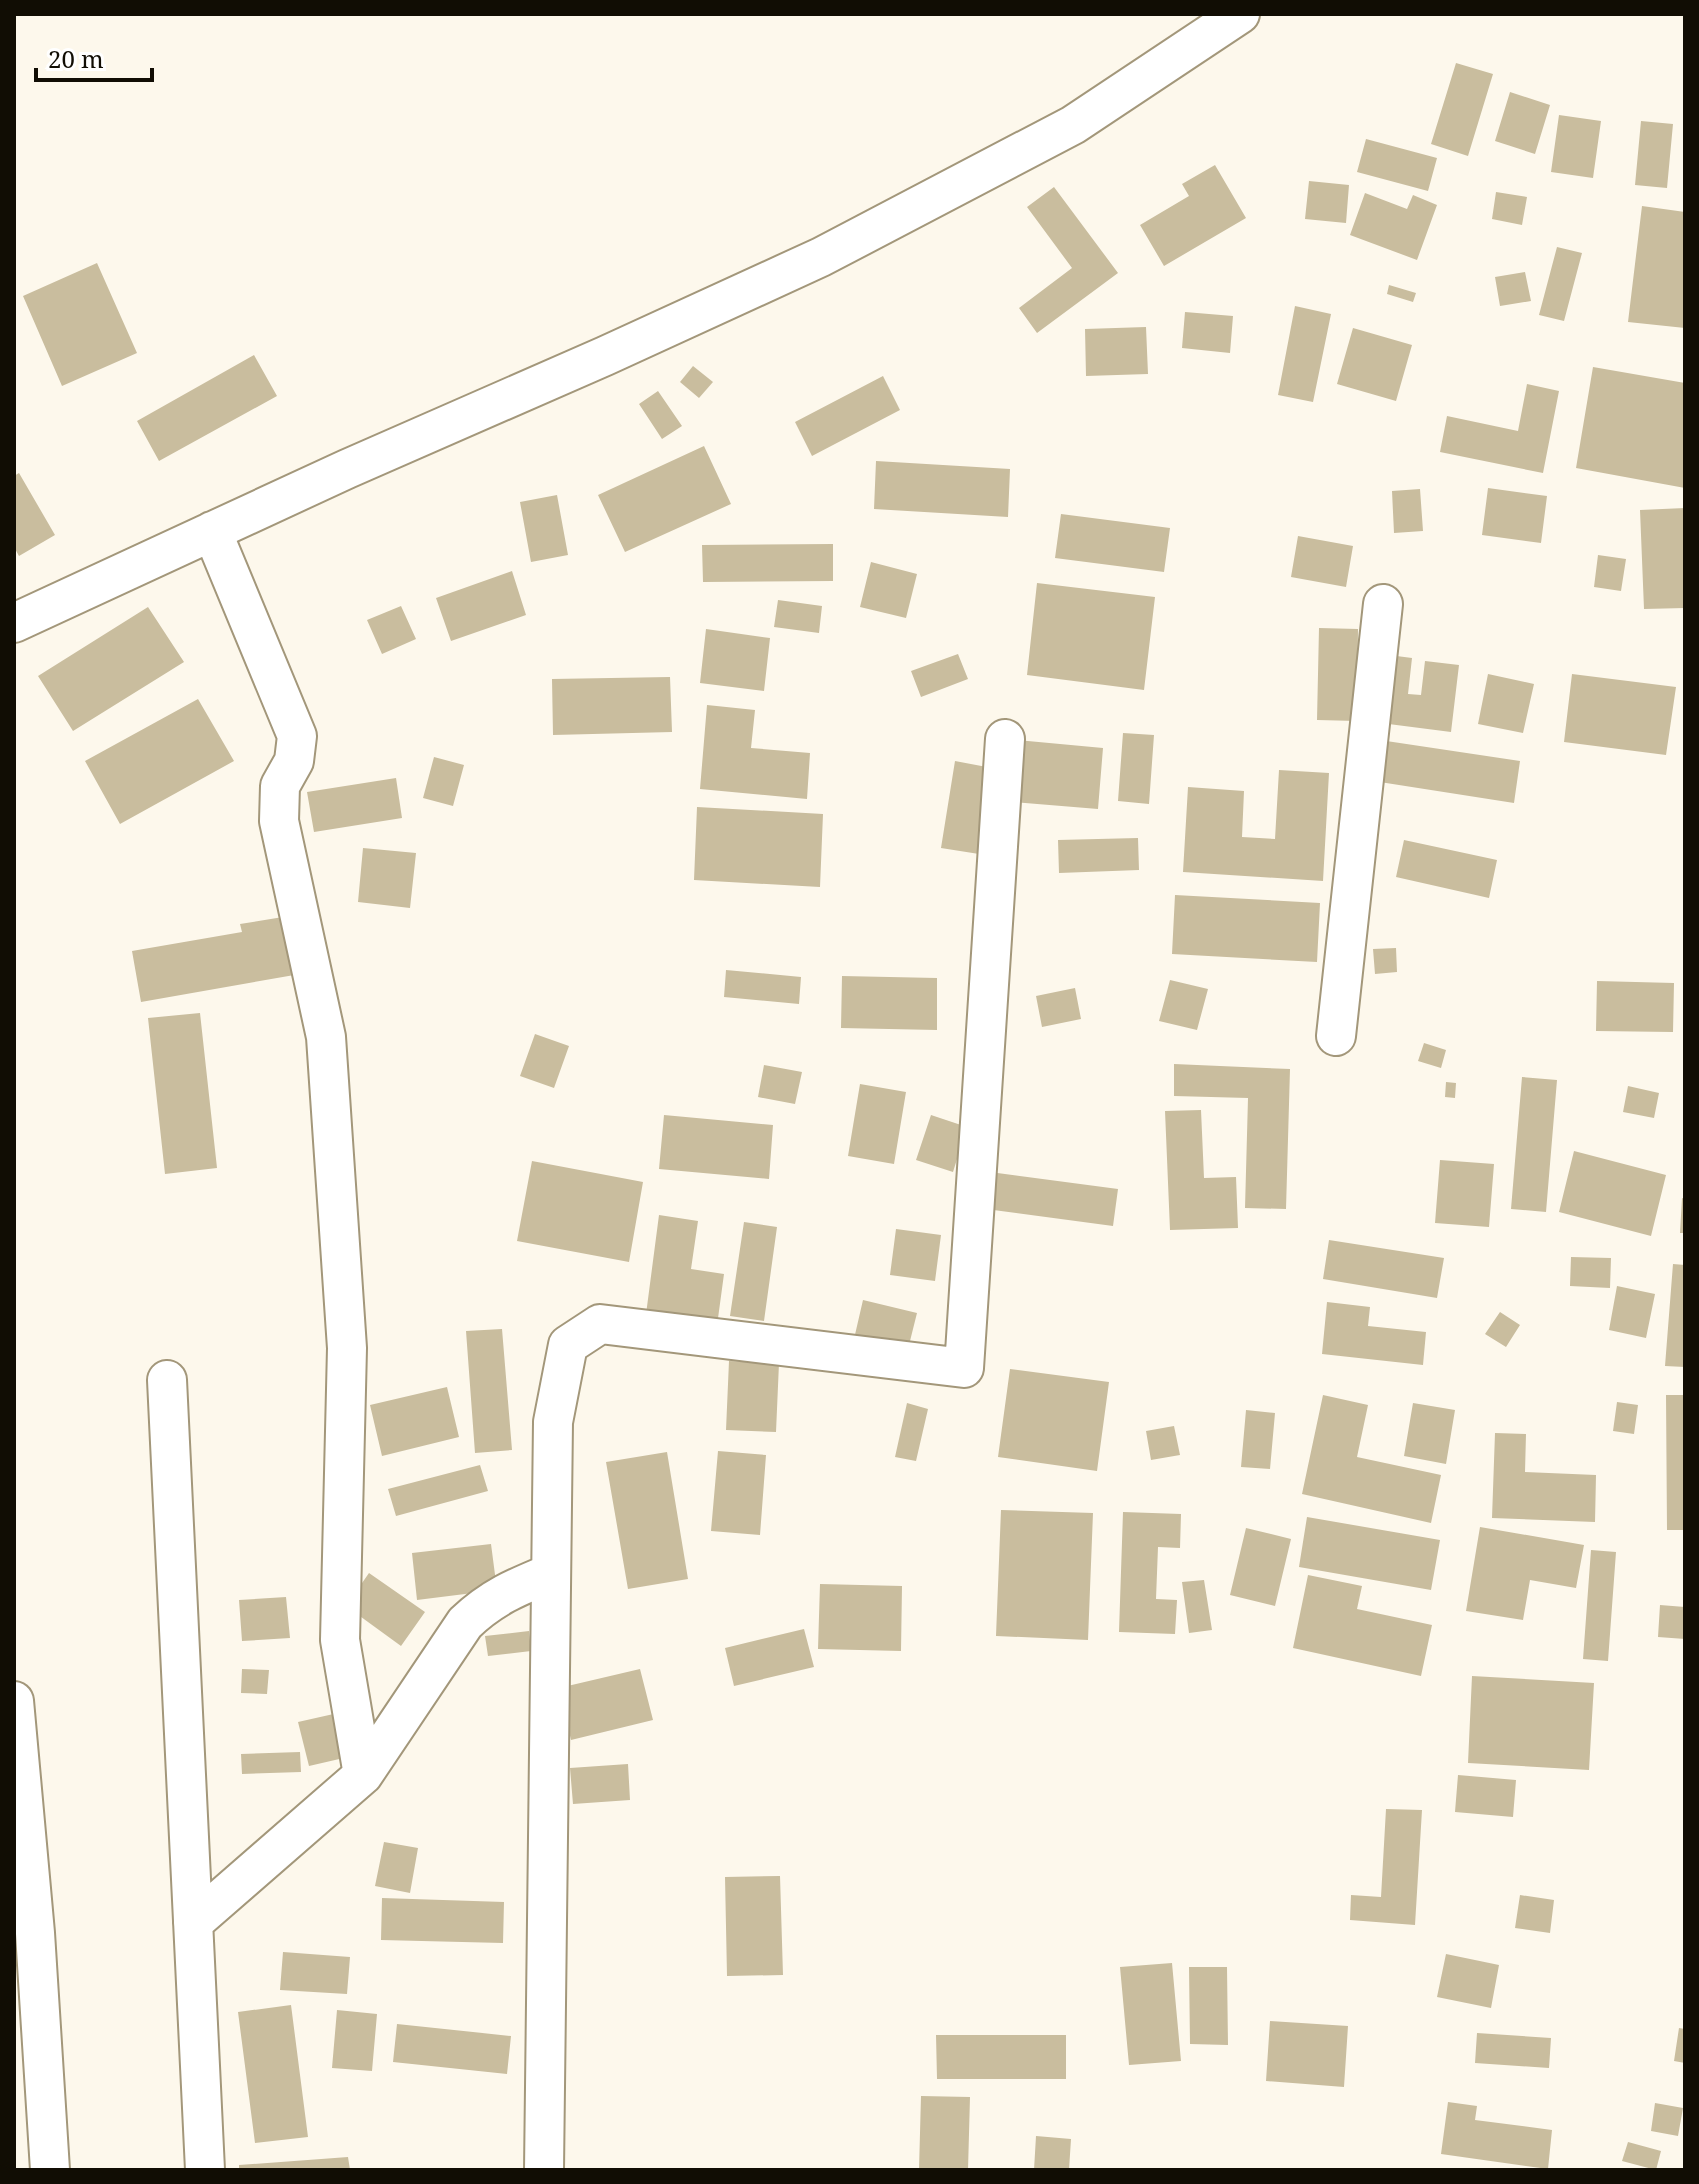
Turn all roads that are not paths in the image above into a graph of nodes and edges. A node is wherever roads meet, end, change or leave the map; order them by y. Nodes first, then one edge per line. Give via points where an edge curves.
1 (1240, 14) edge
2 (212, 531) junction
3 (1383, 604) dead end
4 (14, 623) edge
5 (1005, 739) dead end
6 (1336, 1036) dead end
7 (167, 1380) dead end
8 (551, 1573) junction
9 (14, 1701) edge
10 (363, 1775) junction
11 (193, 1923) junction
12 (50, 2170) edge
13 (205, 2170) edge
14 (544, 2170) edge

1 - 2 street via 1073,125 821,257
2 - 4 street
2 - 10 street via 297,736 294,761 280,786 279,821 326,1037 347,1348 340,1640
3 - 6 street
5 - 8 street via 964,1368 600,1324 568,1345 553,1422
7 - 11 street
8 - 10 street via 498,1595 465,1623
8 - 14 street
9 - 12 street
10 - 11 street
11 - 13 street

